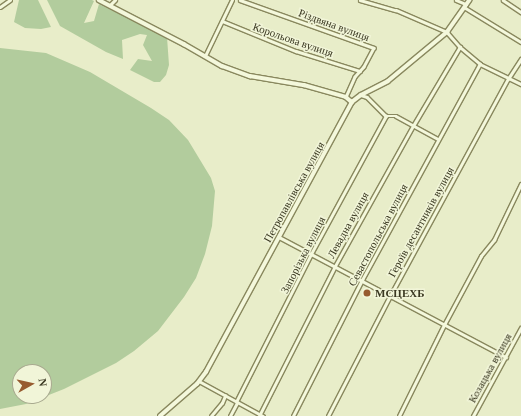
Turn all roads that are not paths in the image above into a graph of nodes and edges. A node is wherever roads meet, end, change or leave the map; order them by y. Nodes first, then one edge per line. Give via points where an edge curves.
1 (99, 0) edge
2 (115, 0) edge
3 (232, 0) edge
4 (240, 0) edge
5 (360, 0) edge
6 (456, 0) edge
7 (469, 0) edge
8 (503, 0) edge
9 (9, 1) edge
10 (109, 6) junction
11 (465, 6) junction
12 (0, 7) edge
13 (521, 12) edge
14 (222, 21) junction
15 (447, 32) junction
16 (521, 42) edge
17 (460, 47) junction
18 (204, 56) junction
19 (521, 59) edge
20 (480, 64) junction
21 (360, 72) junction
22 (508, 79) junction
23 (521, 84) edge
24 (361, 95) junction
25 (346, 97) junction
26 (352, 102) junction
27 (386, 116) junction
28 (413, 126) junction
29 (438, 139) junction
30 (521, 184) edge
31 (279, 237) junction
32 (311, 254) junction
33 (335, 266) junction
34 (362, 280) junction
35 (390, 296) junction
36 (444, 325) junction
37 (521, 328) edge
38 (506, 357) junction
39 (199, 381) junction
40 (225, 396) junction
41 (236, 402) junction
42 (160, 416) edge
43 (211, 416) edge
44 (230, 416) edge
45 (261, 416) edge
46 (292, 416) edge
47 (328, 416) edge
48 (399, 416) edge
49 (473, 416) edge

1 - 10 street
2 - 10 street
3 - 14 street
4 - 21 street, Різдвяна вулиця via 374,48
5 - 15 street via 396,10
6 - 11 street
7 - 11 street, Петропавлівська вулиця
8 - 13 street
9 - 12 street
10 - 18 street
11 - 15 street, Петропавлівська вулиця
11 - 16 street
14 - 18 street
14 - 21 street, Корольова вулиця via 296,51
15 - 17 street
15 - 24 street, Петропавлівська вулиця via 388,81
17 - 20 street
17 - 28 street, Левадна вулиця
18 - 25 street via 250,76 304,85
19 - 22 street, Героїв десантників вулиця
20 - 22 street
20 - 29 street, Севастопольська вулиця
21 - 25 street
22 - 23 street
22 - 35 street, Героїв десантників вулиця
24 - 26 street, Петропавлівська вулиця
24 - 27 street via 367,97
25 - 26 street
26 - 31 street, Петропавлівська вулиця
27 - 28 street via 396,116
27 - 32 street, Запорізька вулиця
28 - 29 street
28 - 33 street, Левадна вулиця
29 - 34 street, Севастопольська вулиця
30 - 36 street via 494,240 481,256
31 - 32 street
31 - 39 street, Петропавлівська вулиця
32 - 33 street
32 - 41 street, Запорізька вулиця
33 - 34 street
33 - 45 street, Левадна вулиця
34 - 35 street
34 - 46 street, Севастопольська вулиця
35 - 36 street
35 - 47 street, Героїв десантників вулиця
36 - 38 street
36 - 48 street
37 - 38 street, Козацька вулиця
38 - 49 street, Козацька вулиця
39 - 40 street
39 - 42 street, Петропавлівська вулиця
40 - 41 street
40 - 43 street
41 - 44 street, Запорізька вулиця
41 - 45 street

